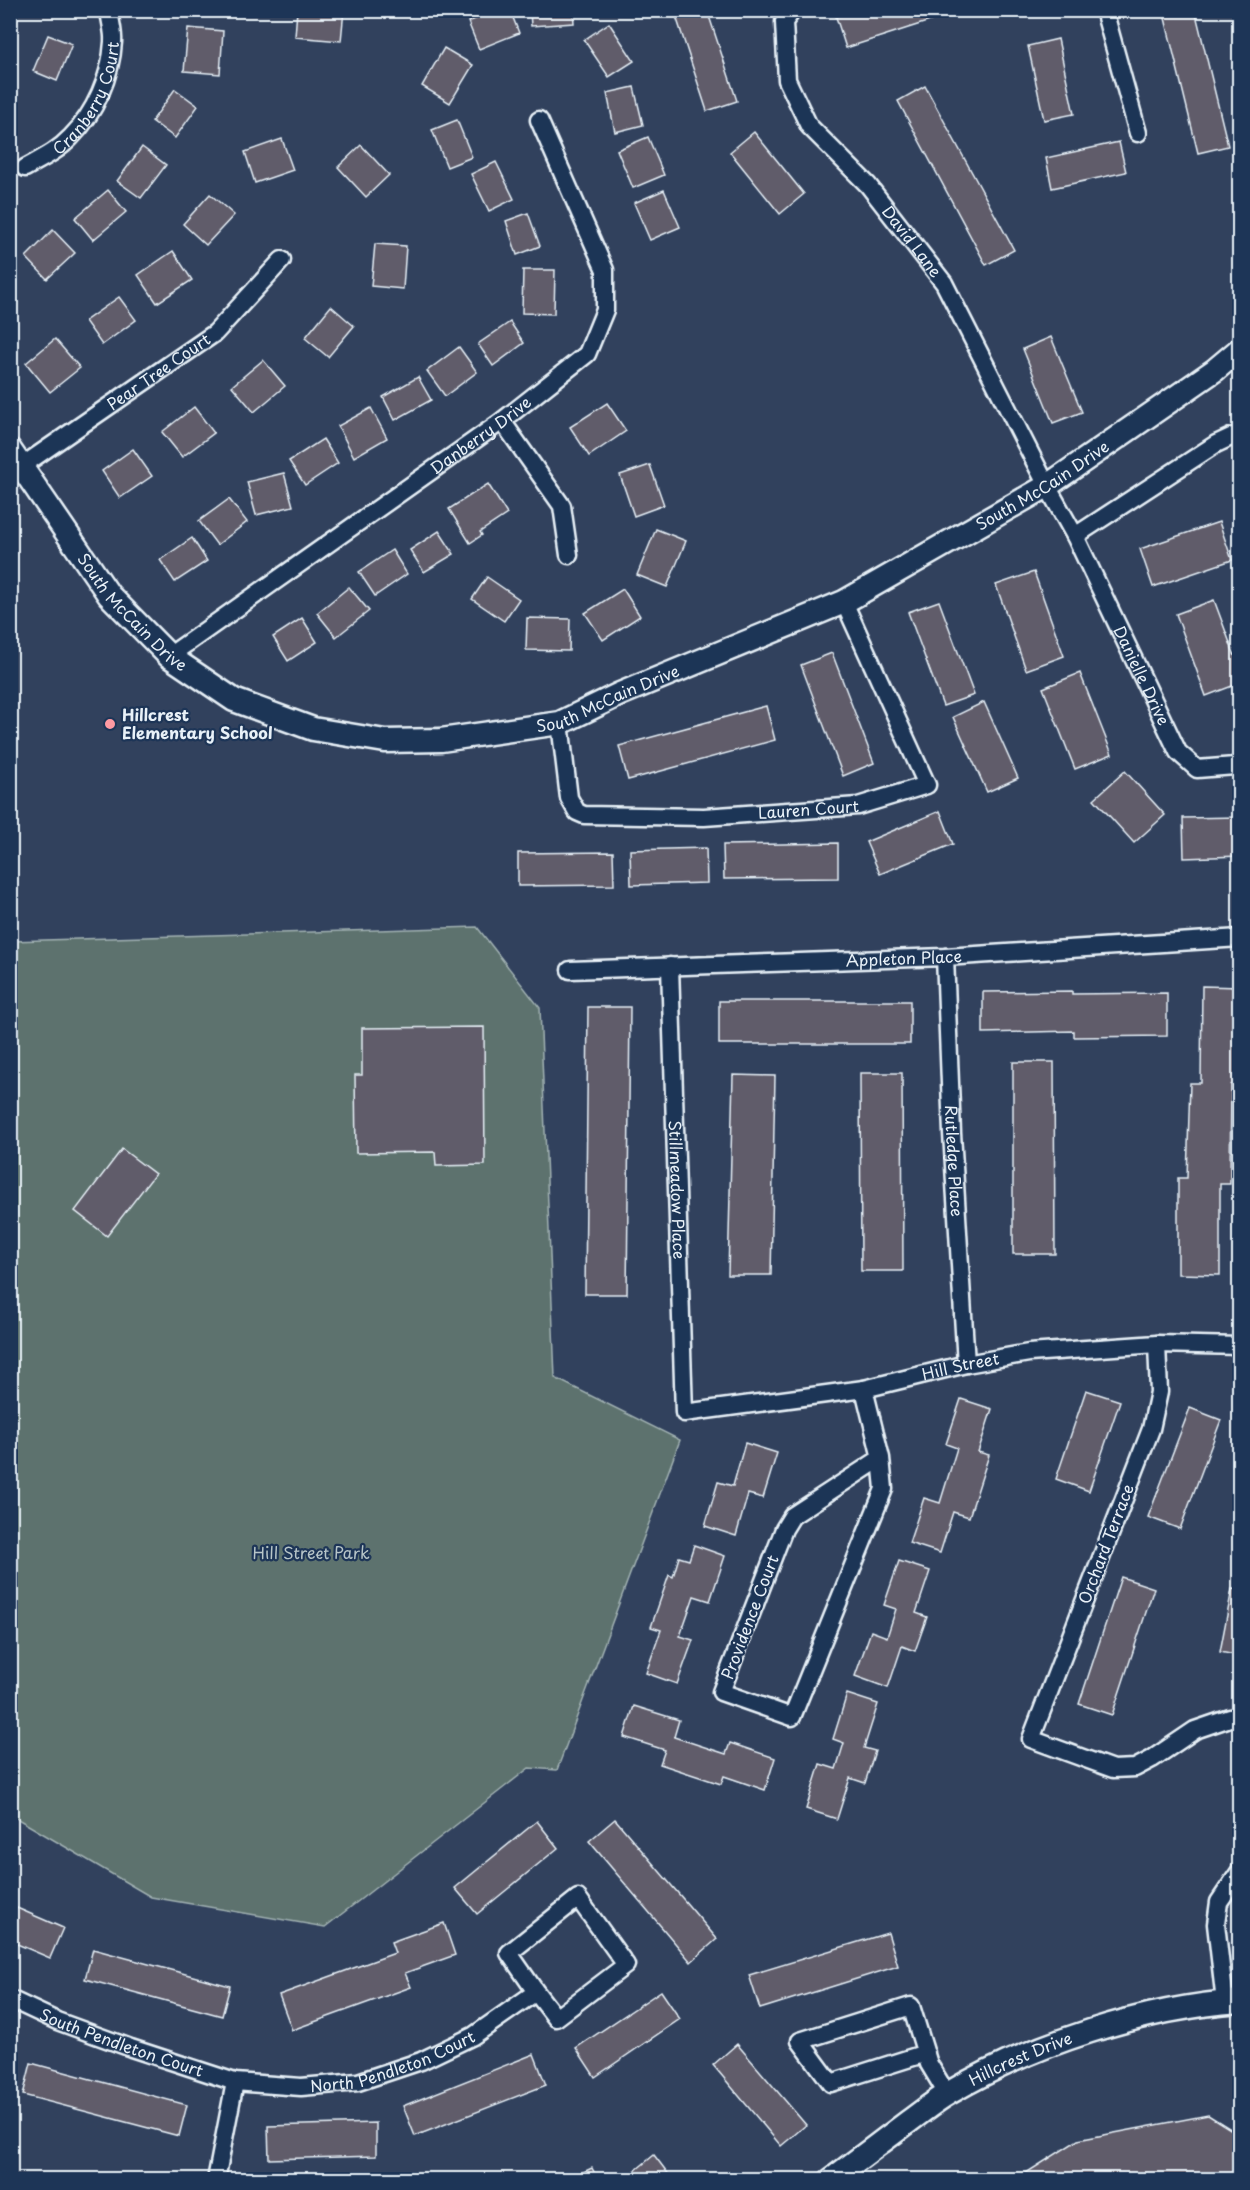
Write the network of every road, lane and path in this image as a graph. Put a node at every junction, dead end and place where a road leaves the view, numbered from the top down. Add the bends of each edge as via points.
1 (109, 10) edge
2 (794, 10) edge
3 (1104, 10) edge
4 (539, 120) dead end
5 (1138, 133) dead end
6 (25, 168) dead end
7 (282, 260) dead end
8 (1239, 349) edge
9 (502, 421) junction
10 (1239, 440) edge
11 (16, 458) edge
12 (1047, 486) junction
13 (1075, 536) junction
14 (569, 555) dead end
15 (844, 602) junction
16 (169, 656) junction
17 (560, 723) junction
18 (1239, 762) edge
19 (1239, 938) edge
20 (945, 957) junction
21 (670, 966) junction
22 (570, 970) dead end
23 (1157, 1344) junction
24 (1239, 1346) edge
25 (966, 1364) junction
26 (864, 1389) junction
27 (684, 1413) joint
28 (881, 1458) junction
29 (1239, 1717) edge
30 (1239, 1871) edge
31 (536, 1992) junction
32 (10, 1999) edge
33 (1232, 2001) edge
34 (926, 2053) junction
35 (235, 2082) junction
36 (947, 2094) junction
37 (216, 2180) edge
38 (831, 2180) edge

1 - 6 street, Cranberry Court via 111,60 88,117 71,138
2 - 12 street, David Lane via 784,22 787,80 809,126 868,185 944,283
3 - 5 street
4 - 9 street, Danberry Drive via 605,270 605,310 587,354
7 - 11 street, Pear Tree Court via 215,333
8 - 12 street, South McCain Drive via 1215,370
9 - 14 street via 562,506
9 - 16 street, Danberry Drive
10 - 13 street via 1233,436 1216,444
11 - 16 street, South McCain Drive via 109,595
12 - 13 street, Danielle Drive
12 - 15 street, South McCain Drive
13 - 18 street, Danielle Drive via 1178,752 1197,769 1234,766
15 - 17 street, South McCain Drive via 620,694
15 - 17 street, Lauren Court via 927,785 847,807 704,817 584,815 569,798
16 - 17 street, South McCain Drive via 234,700 314,729 385,741 441,740
19 - 20 street, Appleton Place
20 - 21 street, Appleton Place
20 - 25 street, Rutledge Place
21 - 22 street, Appleton Place
21 - 27 street, Stillmeadow Place
23 - 24 street, Hill Street
23 - 25 street, Hill Street via 1029,1353
23 - 29 street, Orchard Terrace via 1159,1392 1151,1429 1030,1738 1113,1768 1135,1768 1195,1730
25 - 26 street, Hill Street
26 - 27 street, Hill Street
26 - 28 street, Providence Court
28 - 28 street, Providence Court via 884,1489 792,1717 721,1692 792,1516
30 - 33 street via 1219,1902 1216,1924
31 - 31 street via 556,2018 626,1965 578,1898 509,1953
31 - 35 street, North Pendleton Court via 473,2036 421,2061 358,2082 301,2087
32 - 35 street, South Pendleton Court via 131,2049
33 - 36 street, Hillcrest Drive via 1161,2012 1107,2026 1036,2050
34 - 34 street via 911,2006 800,2041 831,2083
34 - 36 street
35 - 37 street
36 - 38 street, Hillcrest Drive

